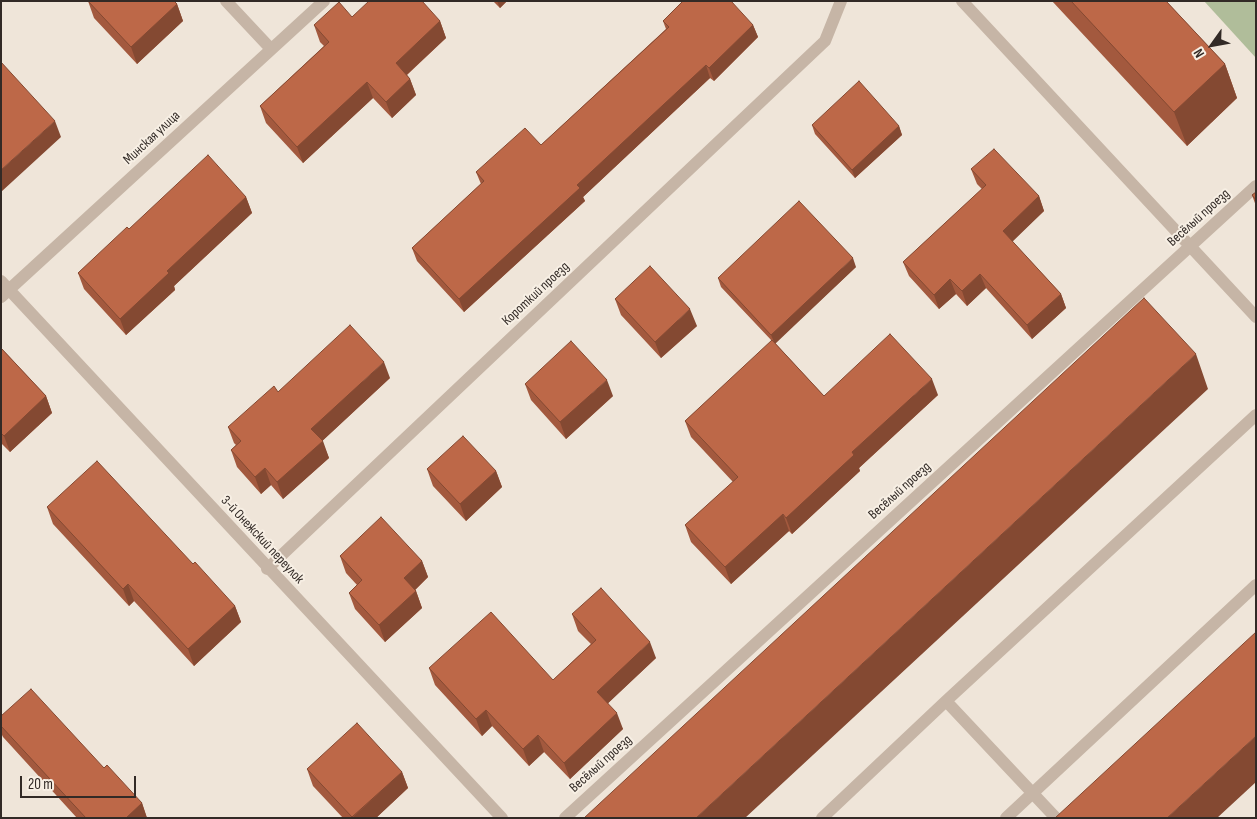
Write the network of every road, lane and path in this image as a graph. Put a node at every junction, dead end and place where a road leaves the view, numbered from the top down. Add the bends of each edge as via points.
1 (226, 1) edge
2 (324, 1) edge
3 (841, 1) edge
4 (962, 1) edge
5 (271, 50) junction
6 (1256, 186) edge
7 (1190, 246) junction
8 (4, 290) edge
9 (1256, 317) edge
10 (1256, 415) edge
11 (268, 568) junction
12 (1256, 585) edge
13 (946, 701) junction
14 (1032, 793) junction
15 (502, 818) edge
16 (565, 818) edge
17 (822, 818) edge
18 (1006, 818) edge
19 (1056, 818) edge

1 - 5 street
2 - 5 street, Минская улица
3 - 11 street, Короткий проезд via 825,41
4 - 7 street
5 - 8 street, Минская улица
6 - 7 street, Весёлый проезд
7 - 9 street
7 - 16 street, Весёлый проезд
8 - 11 street, 3-й Онежский переулок
10 - 13 street
11 - 15 street, 3-й Онежский переулок
12 - 14 street
13 - 14 street
13 - 17 street
14 - 18 street
14 - 19 street

